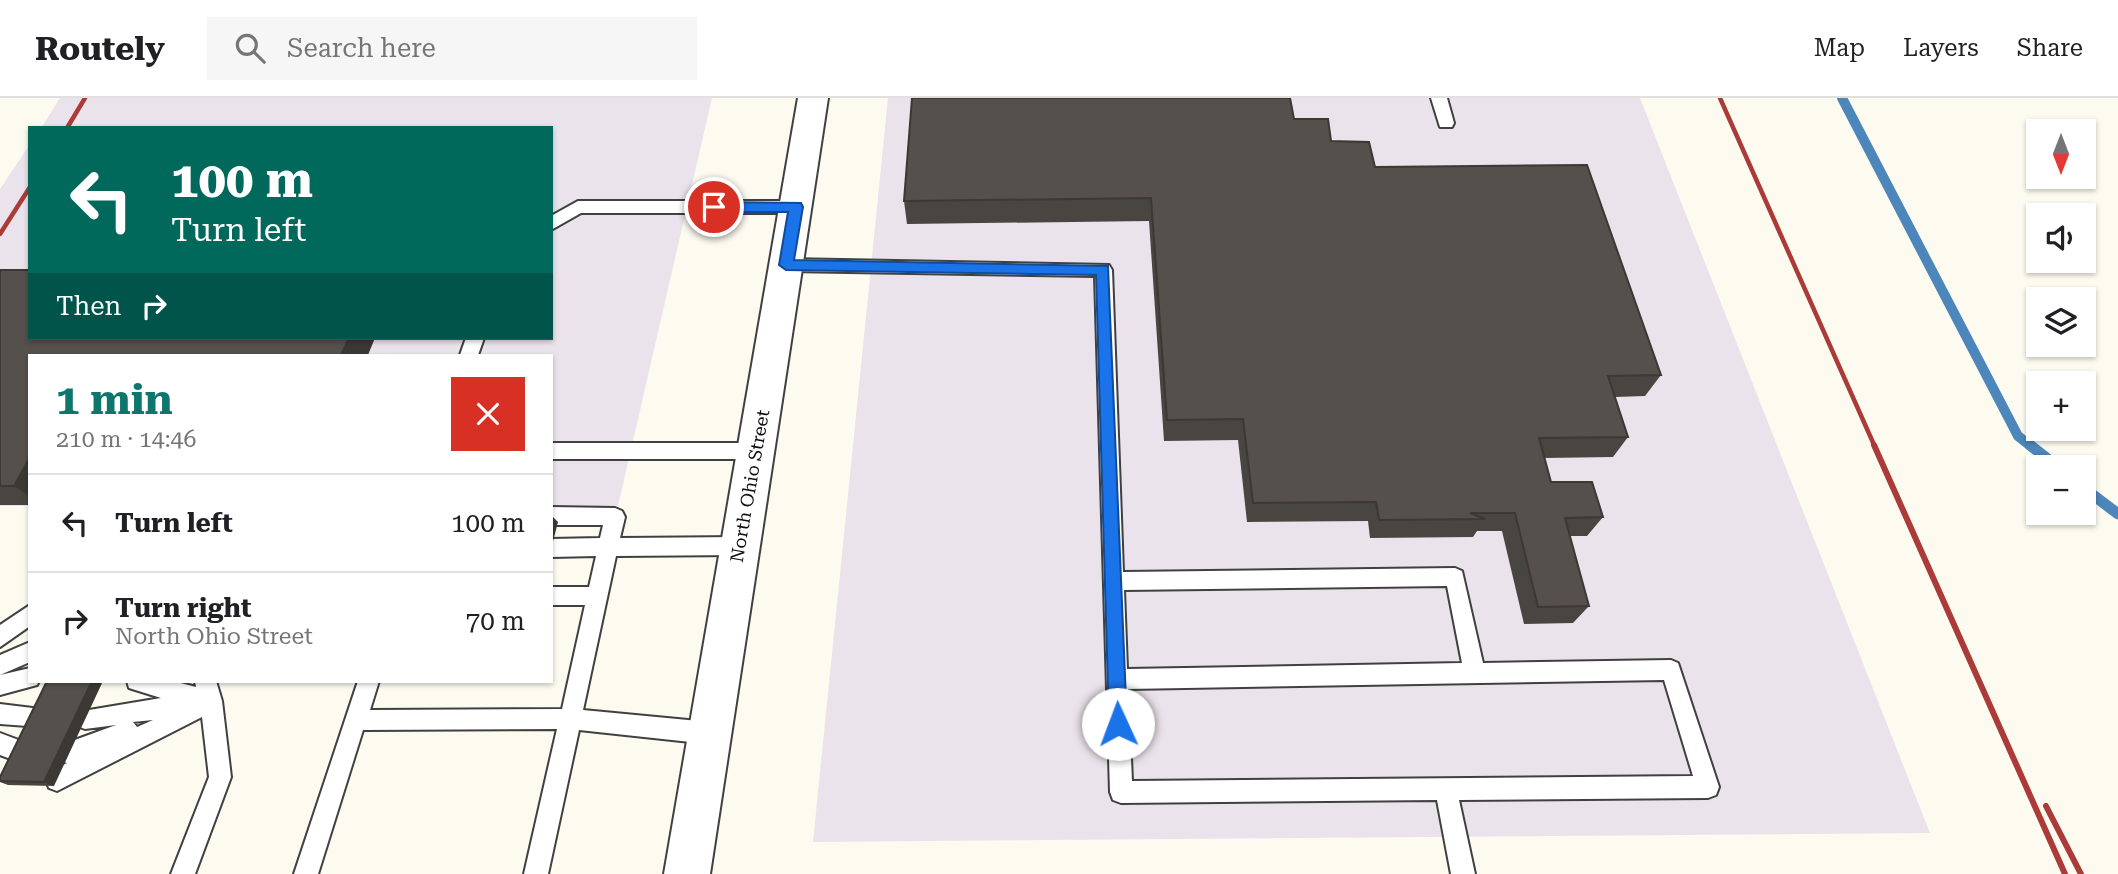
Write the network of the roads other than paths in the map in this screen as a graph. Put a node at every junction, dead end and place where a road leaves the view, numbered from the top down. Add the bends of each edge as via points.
1 (813, 98) edge
2 (1440, 98) edge
3 (1446, 123) dead end
4 (796, 207) junction
5 (553, 223) edge
6 (786, 265) junction
7 (553, 451) edge
8 (757, 452) junction
9 (553, 516) edge
10 (740, 545) junction
11 (608, 547) junction
12 (553, 548) edge
13 (1113, 581) junction
14 (553, 596) edge
15 (597, 596) junction
16 (28, 616) edge
17 (0, 637) edge
18 (28, 653) edge
19 (0, 666) edge
20 (1475, 674) junction
21 (28, 678) edge
22 (1116, 679) junction
23 (151, 683) edge
24 (192, 683) edge
25 (367, 683) edge
26 (0, 685) edge
27 (208, 691) edge
28 (0, 714) edge
29 (41, 717) edge
30 (85, 719) dead end
31 (572, 719) junction
32 (356, 720) junction
33 (709, 733) junction
34 (0, 744) edge
35 (23, 753) edge
36 (69, 753) dead end
37 (57, 780) dead end
38 (1446, 789) junction
39 (183, 874) edge
40 (306, 874) edge
41 (536, 874) edge
42 (687, 874) edge
43 (1463, 874) edge

1 - 4 street, North Ohio Street
2 - 3 lane
4 - 5 lane via 578,207
4 - 6 street, North Ohio Street
6 - 8 street, North Ohio Street
6 - 13 lane via 1103,270
7 - 8 lane
8 - 10 street, North Ohio Street
9 - 11 lane via 615,517
10 - 11 lane
10 - 33 street, North Ohio Street
11 - 12 lane
11 - 15 lane
13 - 20 lane via 1455,577
13 - 22 lane
14 - 15 lane
15 - 31 lane
16 - 17 lane
18 - 19 lane
20 - 22 lane
20 - 38 lane via 1671,670 1708,786
21 - 26 lane
22 - 38 lane via 1121,792
23 - 27 lane
24 - 27 lane
25 - 32 lane
27 - 30 lane
27 - 36 lane
27 - 37 lane
27 - 39 lane via 219,777
28 - 29 lane
31 - 32 lane
31 - 33 lane
31 - 41 lane
32 - 40 lane
33 - 42 street, North Ohio Street
34 - 35 lane
38 - 43 lane

